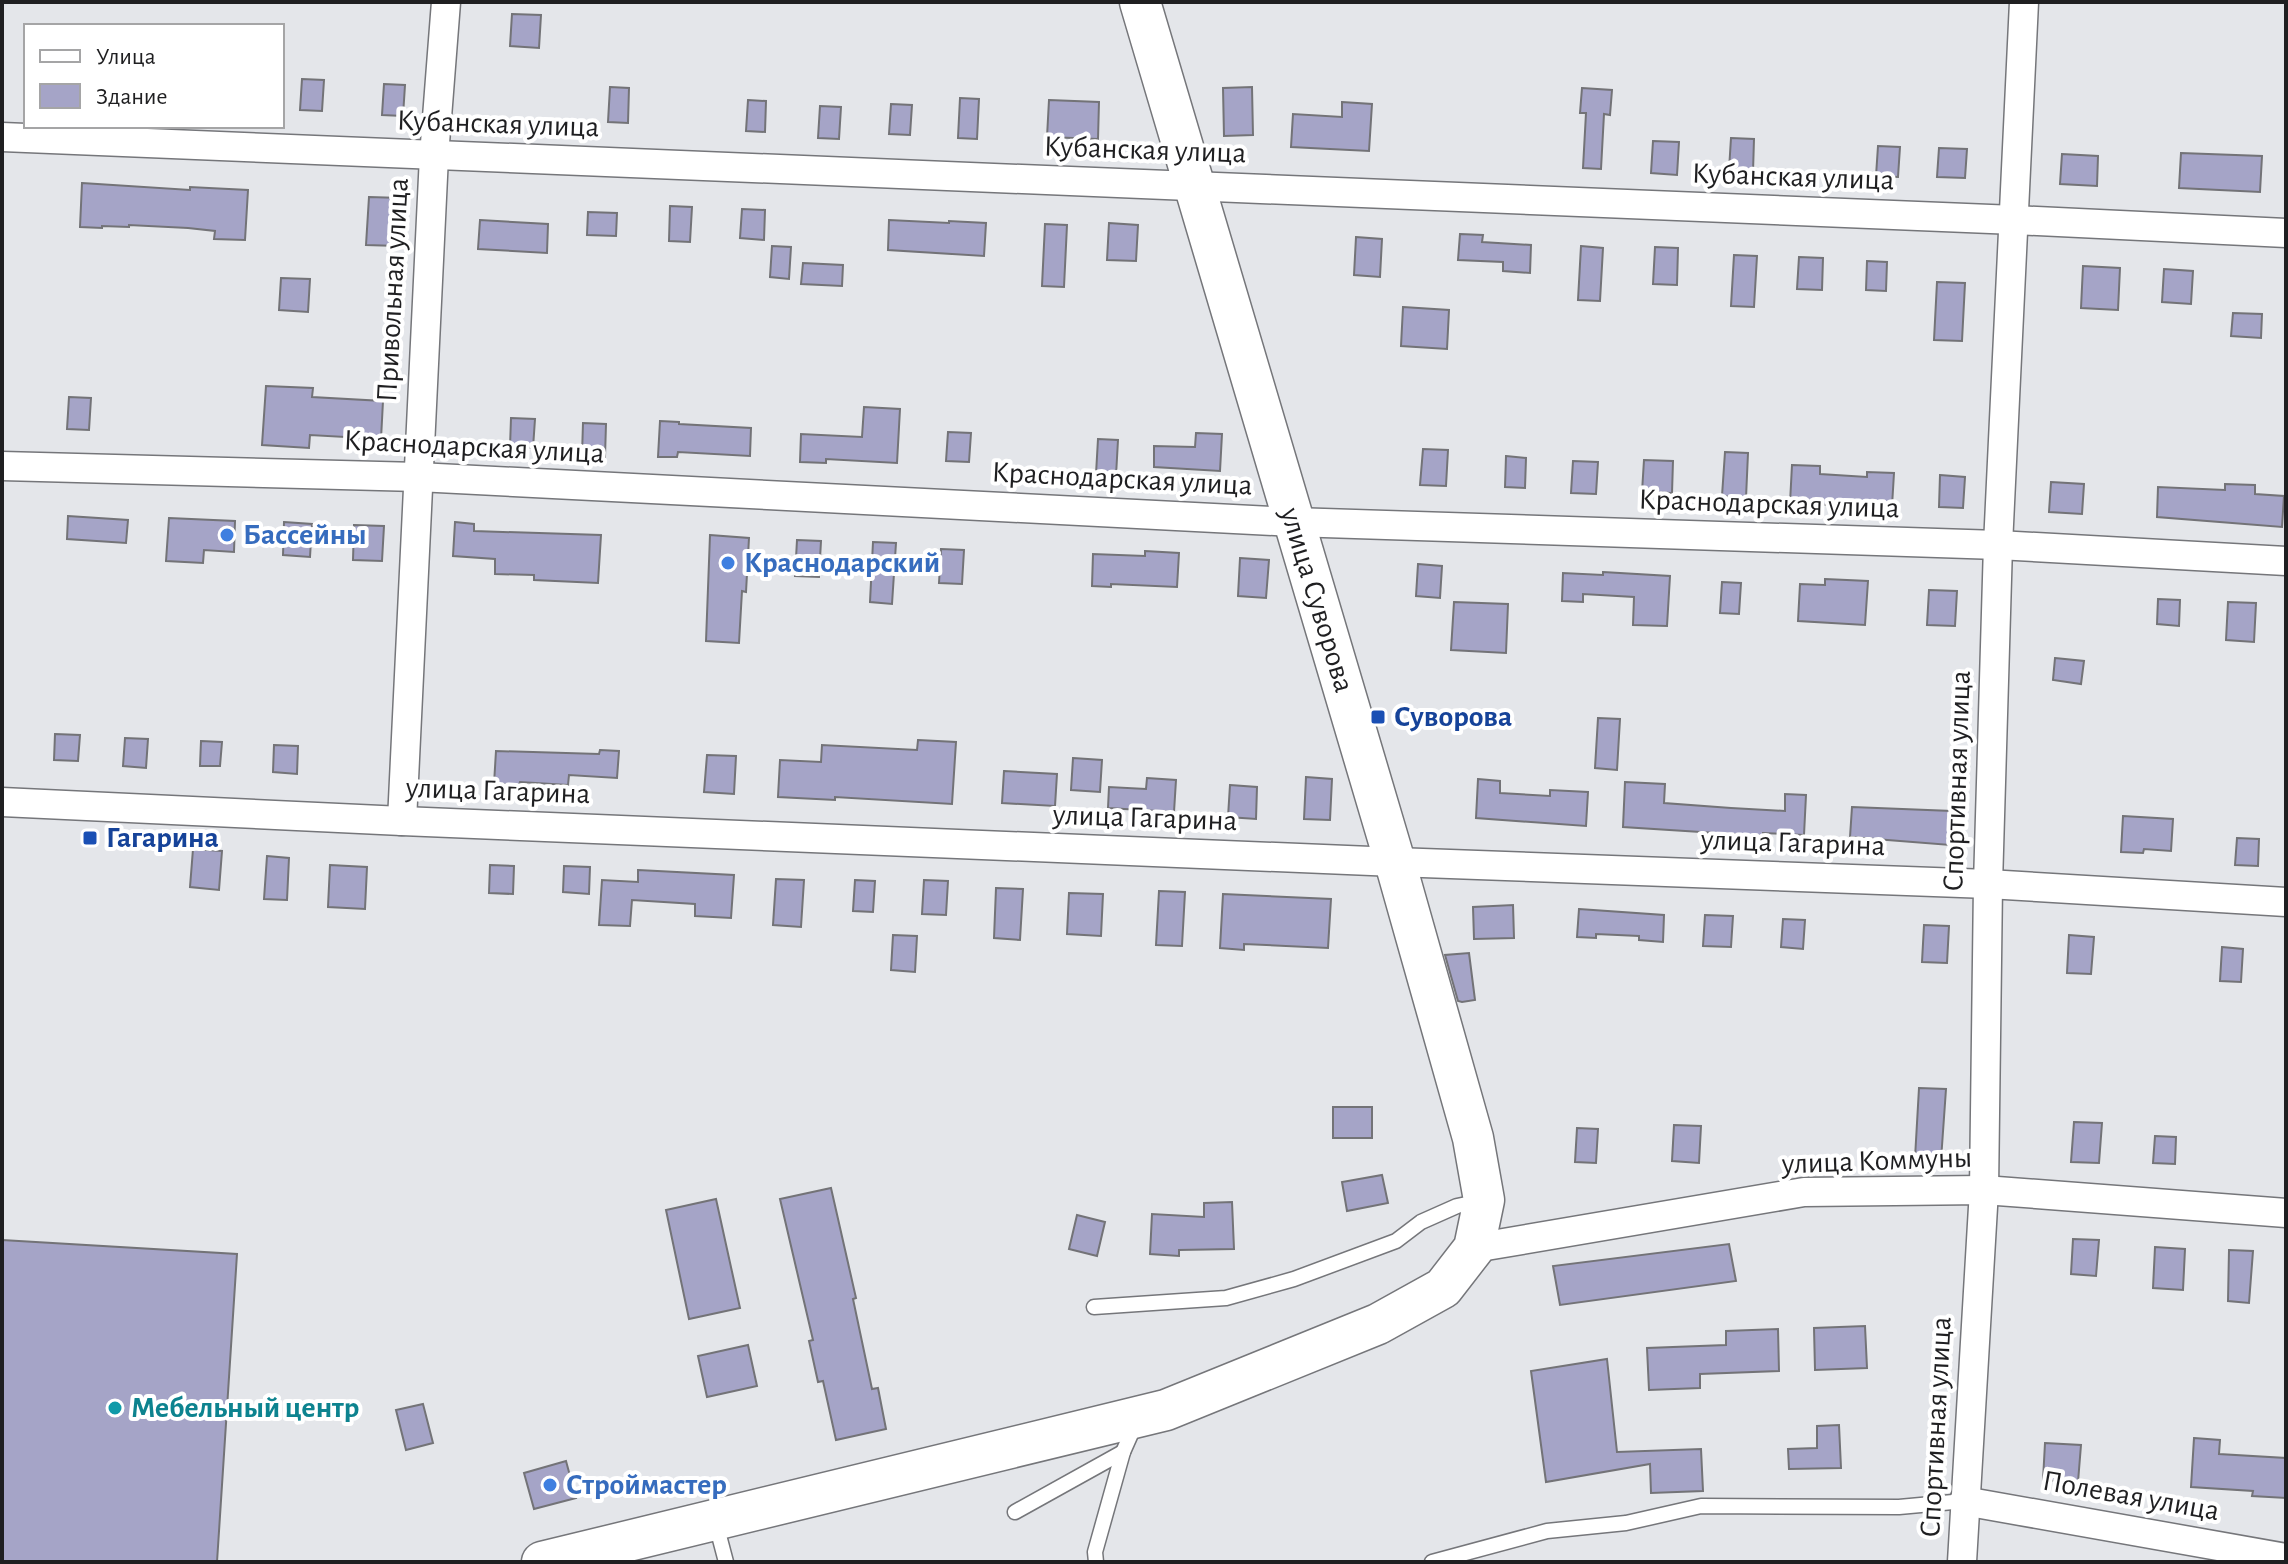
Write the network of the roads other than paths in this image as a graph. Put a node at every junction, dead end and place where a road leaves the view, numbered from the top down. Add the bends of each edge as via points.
1 (446, 2) edge
2 (1140, 2) edge
3 (2024, 2) edge
4 (2, 137) edge
5 (434, 156) junction
6 (1195, 186) junction
7 (2015, 220) junction
8 (2286, 233) edge
9 (2, 466) edge
10 (418, 477) junction
11 (1293, 522) junction
12 (1998, 545) junction
13 (2286, 561) edge
14 (2, 802) edge
15 (402, 821) junction
16 (1395, 862) junction
17 (1988, 884) junction
18 (2286, 902) edge
19 (1984, 1190) junction
20 (1484, 1200) junction
21 (2286, 1213) edge
22 (1474, 1248) junction
23 (1094, 1307) dead end
24 (1131, 1435) junction
25 (1964, 1501) junction
26 (1015, 1512) dead end
27 (715, 1520) junction
28 (2286, 1558) edge
29 (542, 1562) edge
30 (726, 1562) edge
31 (1096, 1562) edge
32 (1432, 1562) edge
33 (1962, 1562) edge

1 - 5 street, Привольная улица
2 - 6 street, улица Суворова
3 - 7 street, Спортивная улица
4 - 5 street, Кубанская улица
5 - 6 street, Кубанская улица
5 - 10 street, Привольная улица
6 - 7 street, Кубанская улица
6 - 11 street, улица Суворова
7 - 8 street, Кубанская улица
7 - 12 street, Спортивная улица
9 - 10 street, Краснодарская улица
10 - 11 street, Краснодарская улица
10 - 15 street, Привольная улица
11 - 12 street, Краснодарская улица
11 - 16 street, улица Суворова
12 - 13 street, Краснодарская улица
12 - 17 street, Спортивная улица
14 - 15 street, улица Гагарина
15 - 16 street, улица Гагарина
16 - 17 street, улица Гагарина
16 - 20 street, улица Суворова via 1473,1138
17 - 18 street, улица Гагарина
17 - 19 street, Спортивная улица
19 - 21 street, улица Коммуны
19 - 22 street, улица Коммуны via 1804,1192
19 - 25 street, Спортивная улица
20 - 22 street, улица Суворова
20 - 23 lane via 1421,1222 1396,1241 1267,1287 1226,1298
22 - 24 street via 1443,1288 1378,1324 1166,1410
24 - 26 lane
24 - 27 street
24 - 31 lane
25 - 28 street, Полевая улица
25 - 32 lane via 1899,1507 1701,1506 1626,1523 1547,1531
25 - 33 street, Спортивная улица
27 - 29 street
27 - 30 lane

